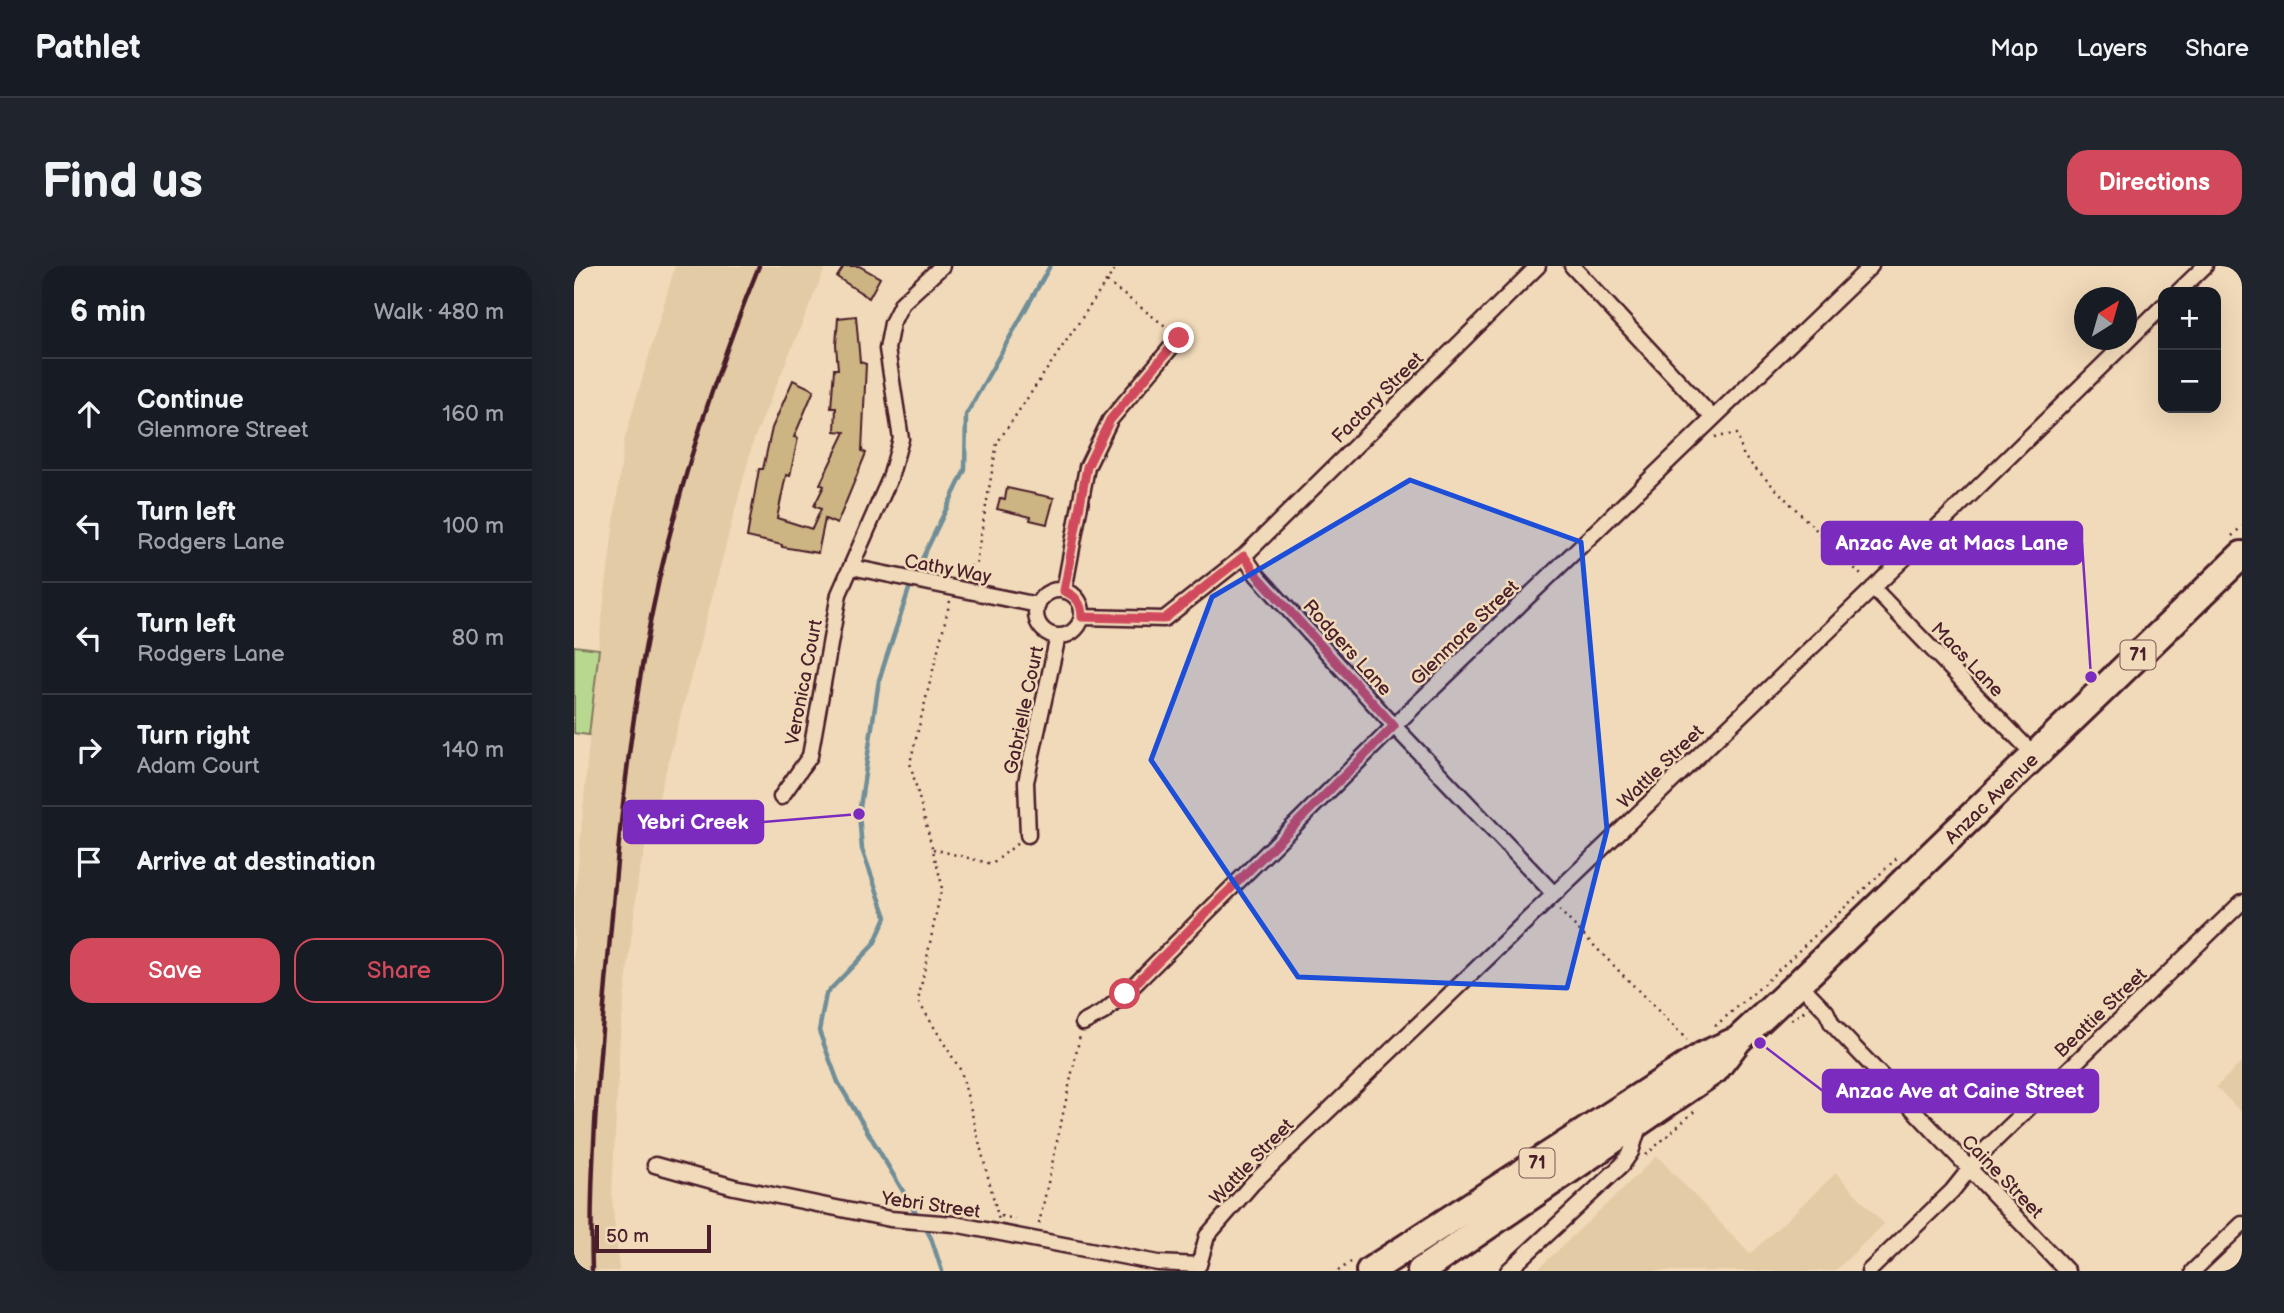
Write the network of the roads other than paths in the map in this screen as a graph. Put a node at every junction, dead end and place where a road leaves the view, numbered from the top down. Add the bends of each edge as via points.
1 (942, 266) edge
2 (1538, 266) edge
3 (1572, 266) edge
4 (1871, 266) edge
5 (2204, 266) edge
6 (2183, 287) edge
7 (2158, 311) edge
8 (1179, 338) road end
9 (1712, 417) junction
10 (2242, 555) edge
11 (1244, 556) junction
12 (851, 568) junction
13 (1874, 588) junction
14 (1064, 591) junction
15 (1038, 605) junction
16 (1082, 617) junction
17 (1058, 636) junction
18 (1394, 726) junction
19 (2035, 756) junction
20 (781, 797) dead end
21 (1028, 835) road end
22 (1555, 894) junction
23 (2242, 902) edge
24 (1799, 983) junction
25 (1083, 1023) road end
26 (1738, 1040) junction
27 (1640, 1122) junction
28 (655, 1165) dead end
29 (1969, 1169) junction
30 (2242, 1224) edge
31 (1200, 1268) edge
32 (1370, 1271) edge
33 (1421, 1271) edge
34 (1508, 1271) edge
35 (1869, 1271) edge
36 (2067, 1271) edge
37 (2193, 1271) edge

1 - 12 street, Veronica Court via 902,303 892,323 887,349 901,439 890,478
2 - 11 street, Factory Street
3 - 9 street
4 - 9 street, Glenmore Street
5 - 6 street
7 - 13 street, Wattle Street
8 - 14 street via 1110,420 1087,467
9 - 18 street, Glenmore Street
10 - 19 highway, Anzac Avenue / 71
11 - 16 street via 1164,619
11 - 18 street, Rodgers Lane
12 - 15 street, Cathy Way
12 - 20 street, Veronica Court via 839,594 810,756
13 - 19 street, Macs Lane
13 - 22 street, Wattle Street
14 - 15 street via 1046,595
14 - 16 street via 1076,598
15 - 17 street via 1040,626
16 - 17 street via 1076,629
17 - 21 street, Gabrielle Court via 1026,782
18 - 22 street, Rodgers Lane
18 - 25 street, Glenmore Street via 1125,994
19 - 24 highway, Anzac Avenue / 71
22 - 31 street, Wattle Street via 1252,1184 1207,1236
23 - 29 street, Beattie Street
24 - 26 highway, Anzac Avenue / 71
24 - 29 street, Caine Street
26 - 27 highway, Anzac Avenue / 71 via 1715,1070
26 - 32 highway, Anzac Avenue / 71 via 1704,1055
27 - 33 highway, Anzac Avenue / 71
27 - 34 street via 1622,1165 1533,1239
28 - 31 street, Yebri Street via 734,1187 890,1219 954,1224
29 - 35 street, Beattie Street
29 - 36 street, Caine Street
30 - 37 street

